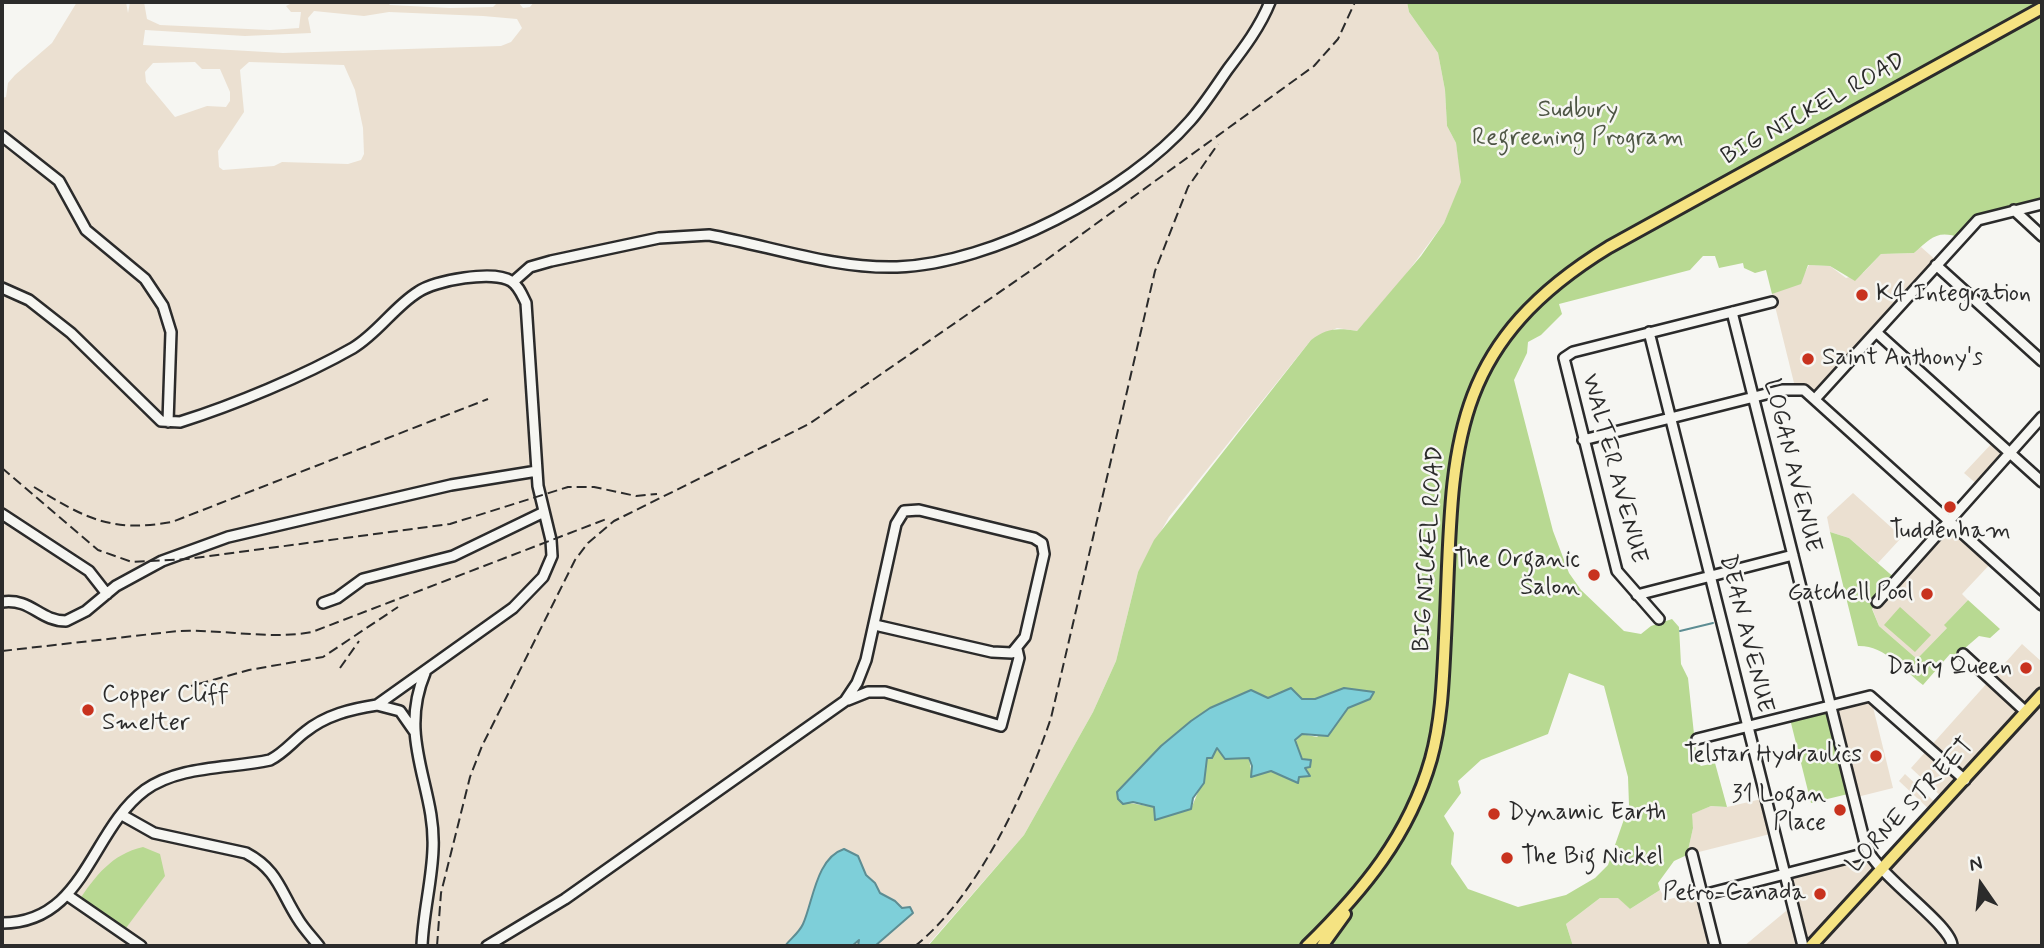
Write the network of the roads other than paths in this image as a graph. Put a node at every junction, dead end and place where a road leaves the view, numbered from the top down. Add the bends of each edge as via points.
1 (1270, 2) edge
2 (2042, 8) edge
3 (2, 136) edge
4 (2042, 204) edge
5 (2014, 210) junction
6 (2042, 236) edge
7 (1936, 265) junction
8 (513, 282) junction
9 (2, 288) edge
10 (1772, 302) dead end
11 (1732, 312) junction
12 (1649, 332) junction
13 (1876, 332) junction
14 (2042, 361) edge
15 (1754, 397) junction
16 (1815, 398) junction
17 (2042, 417) edge
18 (1671, 418) junction
19 (169, 422) junction
20 (1583, 440) junction
21 (2010, 453) junction
22 (537, 471) junction
23 (2042, 482) edge
24 (544, 512) junction
25 (2, 514) edge
26 (1949, 520) junction
27 (1793, 555) junction
28 (1710, 576) junction
29 (107, 594) junction
30 (1637, 595) junction
31 (2, 602) edge
32 (1877, 602) dead end
33 (323, 603) dead end
34 (2042, 605) edge
35 (1659, 619) dead end
36 (875, 625) junction
37 (1017, 649) junction
38 (1963, 654) dead end
39 (426, 671) junction
40 (2042, 694) edge
41 (845, 701) junction
42 (1830, 704) junction
43 (377, 705) junction
44 (2026, 712) junction
45 (1748, 726) junction
46 (414, 731) junction
47 (1697, 739) dead end
48 (1965, 780) junction
49 (122, 815) junction
50 (1692, 854) dead end
51 (1859, 855) dead end
52 (1882, 869) junction
53 (1785, 874) junction
54 (67, 895) junction
55 (1703, 895) junction
56 (1352, 901) junction
57 (2, 923) edge
58 (141, 946) edge
59 (319, 946) edge
60 (422, 946) edge
61 (487, 946) edge
62 (1307, 946) edge
63 (1322, 946) edge
64 (1716, 946) edge
65 (1803, 946) edge
66 (1811, 946) edge
67 (1952, 946) edge

1 - 8 street via 1255,32 1191,121 1169,142 1103,192 1018,237 942,261 882,267 709,235 682,236 530,267
2 - 56 main road, BIG NICKEL ROAD via 1609,247 1556,283 1512,326 1478,382 1458,440 1441,712 1431,758 1401,834
3 - 19 street via 59,181 86,230 145,279 163,306 171,332
4 - 5 street
5 - 6 street
5 - 7 street via 1979,220
7 - 13 street
7 - 14 street
8 - 19 street via 493,275 424,288 355,347 203,414
8 - 22 street via 526,303 529,321
9 - 19 street via 29,300 54,319 111,369 150,412
10 - 11 street
11 - 12 street
11 - 15 street, LOGAN AVENUE
12 - 18 street, DEAN AVENUE
12 - 20 street, WALTER AVENUE via 1564,358
13 - 16 street
13 - 21 street
15 - 16 street via 1794,388
15 - 18 street
15 - 27 street, LOGAN AVENUE
16 - 26 street
17 - 21 street
18 - 20 street
18 - 28 street, DEAN AVENUE
20 - 30 street, WALTER AVENUE via 1617,571
21 - 23 street
21 - 26 street
22 - 24 street
22 - 29 street via 451,485 228,537 162,561
24 - 33 street via 453,556 363,579
24 - 39 street via 552,556 543,577 513,608
25 - 29 street via 89,571
26 - 32 street
26 - 34 street
27 - 28 street
27 - 42 street, LOGAN AVENUE
28 - 30 street
28 - 45 street, DEAN AVENUE
29 - 31 street via 66,621 45,616 26,603
30 - 35 street, WALTER AVENUE
36 - 37 street via 1003,654
36 - 37 street via 898,518 904,511 919,510 1041,541 1044,554 1025,637
36 - 41 street via 862,673
37 - 41 street via 1019,658 1001,726 885,692 868,692
38 - 44 street
39 - 43 street
39 - 46 street via 419,687
40 - 44 main road, LORNE STREET
41 - 61 street via 565,899
42 - 45 street
42 - 48 street via 1865,695 1874,698
42 - 52 street, LOGAN AVENUE via 1866,847
43 - 46 street via 400,711
43 - 49 street via 353,708 317,723 270,760 166,779 146,789
44 - 48 main road, LORNE STREET
45 - 47 street
45 - 53 street, DEAN AVENUE
46 - 60 street via 433,849
48 - 52 main road, LORNE STREET
49 - 54 street
49 - 59 street via 154,833 258,859 270,868 299,922
50 - 55 street
51 - 53 street
52 - 66 main road, LORNE STREET
52 - 67 street, LOGAN AVENUE via 1948,932
53 - 55 street
53 - 65 street, DEAN AVENUE
54 - 57 street via 47,913
54 - 58 street
55 - 64 street
56 - 62 main road, BIG NICKEL ROAD
56 - 63 main road

